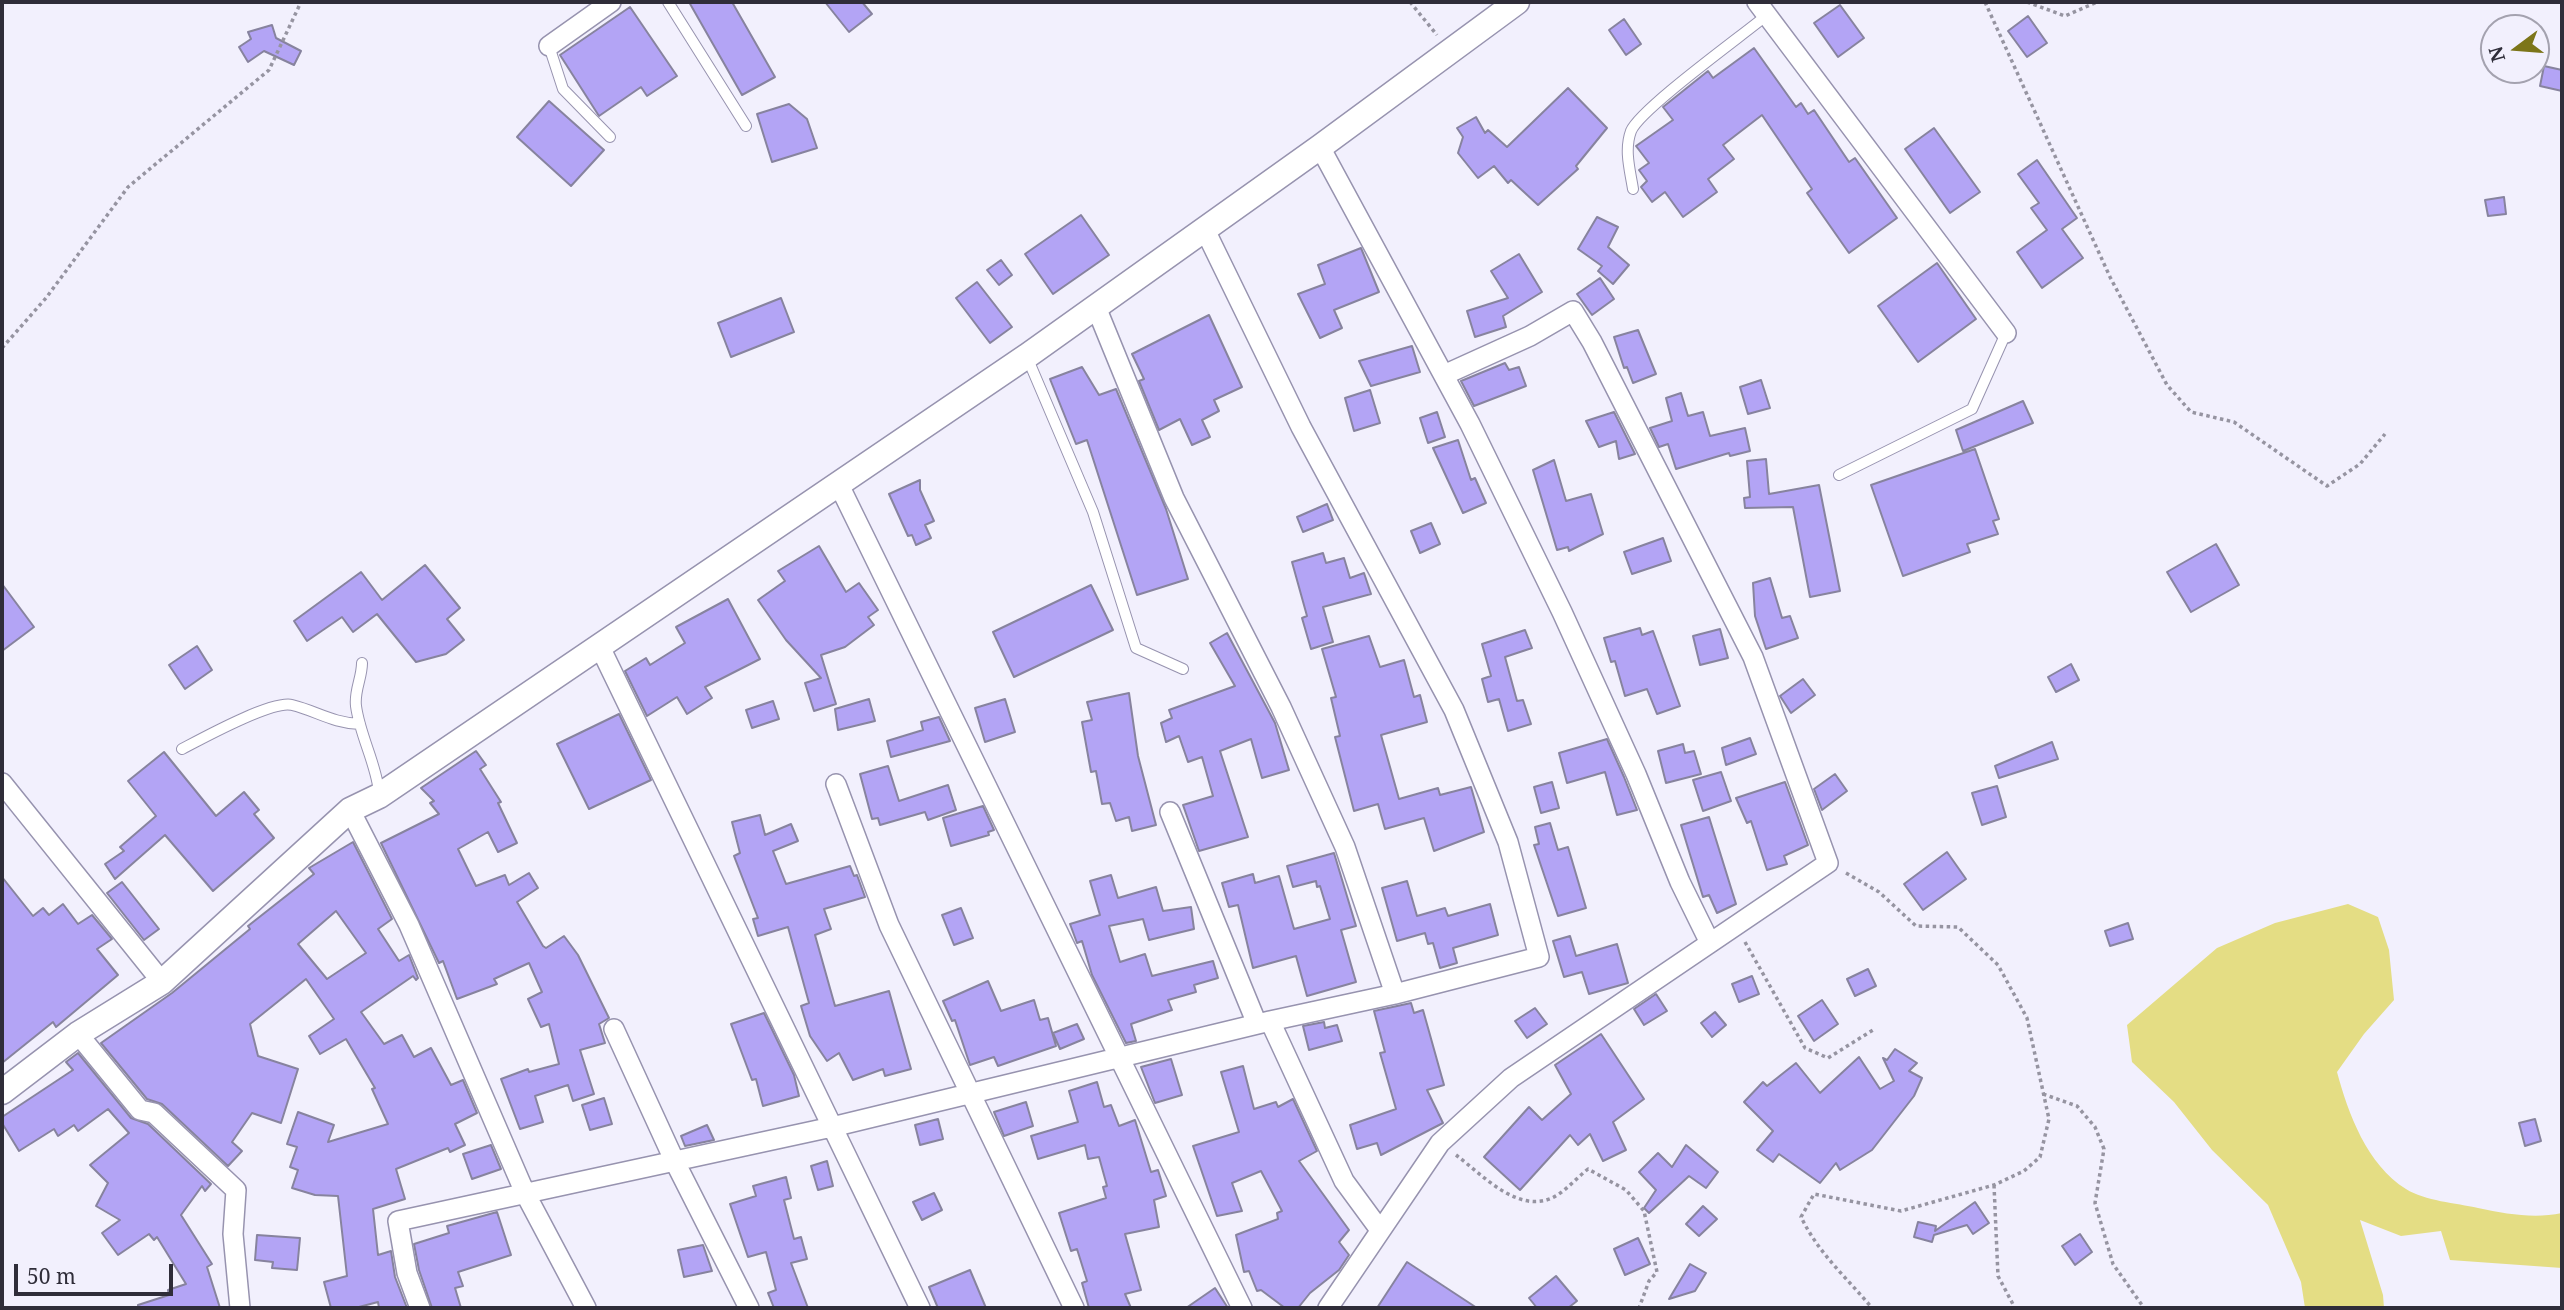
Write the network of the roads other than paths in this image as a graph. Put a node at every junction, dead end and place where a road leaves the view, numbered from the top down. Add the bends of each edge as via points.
1 (611, 2) edge
2 (668, 2) edge
3 (1517, 2) edge
4 (1762, 8) edge
5 (549, 46) joint
6 (746, 126) dead end
7 (610, 137) dead end
8 (1320, 147) junction
9 (1633, 189) dead end
10 (1205, 230) junction
11 (1096, 307) junction
12 (2006, 333) joint
13 (1027, 356) junction
14 (1444, 375) junction
15 (1839, 475) dead end
16 (839, 485) junction
17 (599, 645) junction
18 (362, 663) dead end
19 (1183, 669) dead end
20 (360, 724) junction
21 (182, 749) dead end
22 (2, 783) edge
23 (836, 784) dead end
24 (379, 796) junction
25 (350, 810) junction
26 (1170, 812) dead end
27 (1710, 943) junction
28 (162, 982) junction
29 (1395, 994) junction
30 (1263, 1022) junction
31 (614, 1029) dead end
32 (78, 1034) junction
33 (1121, 1058) junction
34 (2, 1093) edge
35 (970, 1094) junction
36 (832, 1127) junction
37 (675, 1162) junction
38 (525, 1193) junction
39 (1380, 1230) junction
40 (240, 1308) edge
41 (420, 1308) edge
42 (586, 1308) edge
43 (749, 1308) edge
44 (920, 1308) edge
45 (1074, 1308) edge
46 (1242, 1308) edge
47 (1328, 1308) edge

1 - 5 street
2 - 6 lane
3 - 8 street
4 - 9 lane via 1632,128 1627,148
4 - 12 street
5 - 7 lane via 563,89
8 - 10 street
8 - 14 street
10 - 11 street
10 - 29 street via 1301,427 1454,709 1508,842 1539,957
11 - 13 street
11 - 29 street via 1174,498 1281,707 1345,847
12 - 15 lane via 1972,409
13 - 16 street
13 - 19 lane via 1093,512 1136,648
14 - 27 street via 1562,612
14 - 27 street via 1573,311 1754,657 1828,863
16 - 17 street
16 - 33 street
17 - 24 street
17 - 36 street
18 - 20 lane via 355,694
20 - 21 lane via 317,716 290,704 263,711
20 - 24 lane via 377,774
22 - 28 street
23 - 35 street via 889,925
24 - 25 street
25 - 28 street
25 - 38 street via 410,925
26 - 30 street
27 - 39 street via 1511,1078 1440,1143
28 - 32 street
29 - 30 street
30 - 33 street
30 - 39 street via 1344,1181
31 - 37 street
32 - 34 street
32 - 40 street via 140,1110 154,1113 236,1190 233,1234
33 - 35 street
33 - 46 street
35 - 36 street
35 - 45 street
36 - 37 street
36 - 44 street
37 - 38 street
37 - 43 street
38 - 41 street via 398,1221 407,1273
38 - 42 street
39 - 47 street

